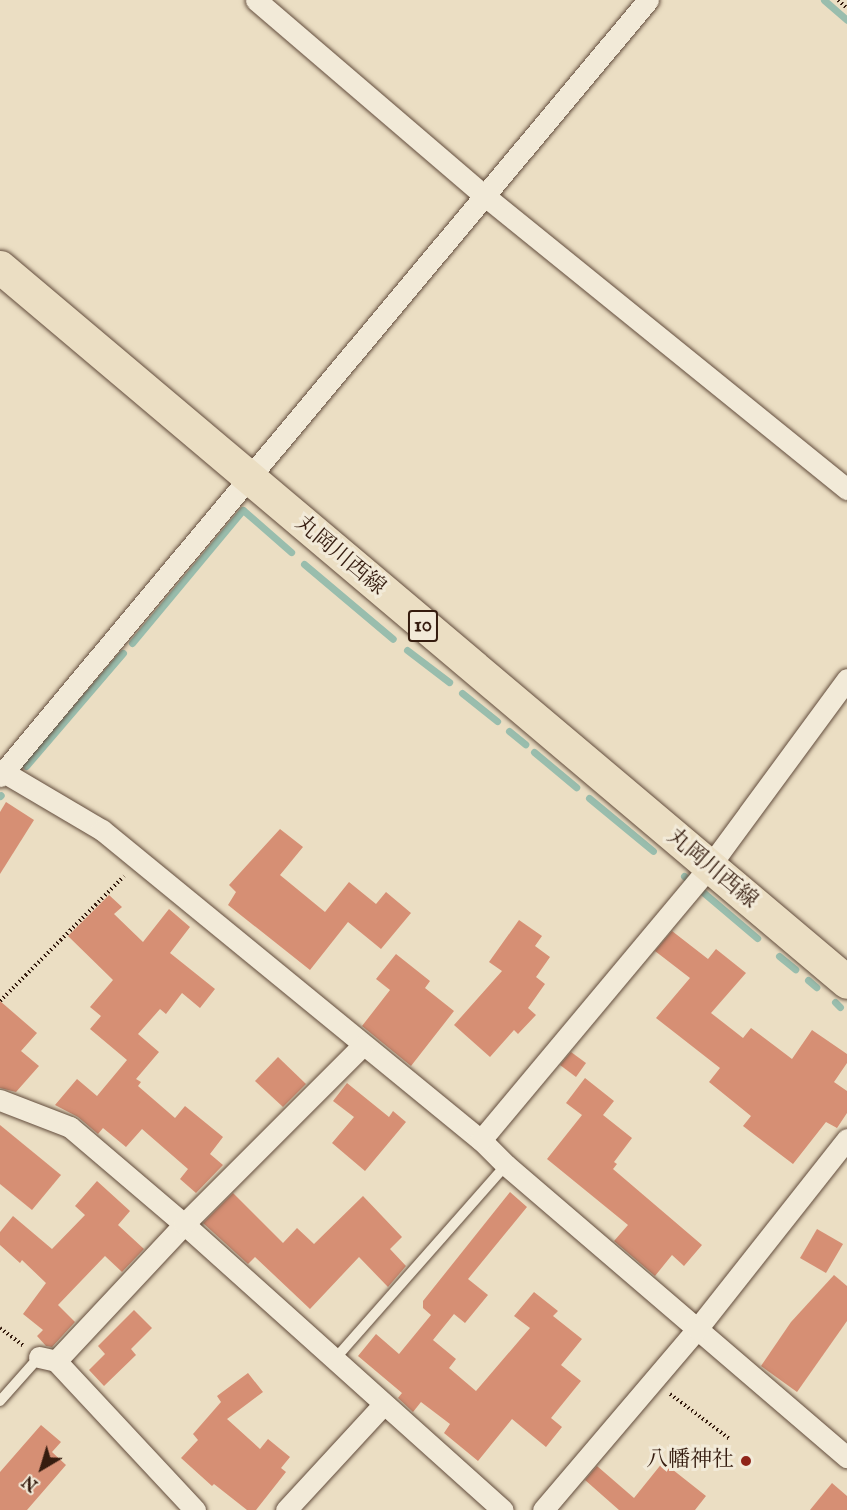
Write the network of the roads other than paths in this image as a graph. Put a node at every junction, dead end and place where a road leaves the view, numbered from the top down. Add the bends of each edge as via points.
1 (256, 0) edge
2 (648, 0) edge
3 (485, 196) junction
4 (0, 267) edge
5 (249, 479) junction
6 (847, 489) edge
7 (847, 679) edge
8 (1, 773) edge
9 (709, 867) junction
10 (847, 982) edge
11 (363, 1045) junction
12 (0, 1100) edge
13 (847, 1139) edge
14 (481, 1140) junction
15 (506, 1165) junction
16 (184, 1224) junction
17 (697, 1329) junction
18 (48, 1359) junction
19 (334, 1360) junction
20 (0, 1401) edge
21 (384, 1405) junction
22 (847, 1457) edge
23 (195, 1510) edge
24 (286, 1510) edge
25 (503, 1510) edge
26 (543, 1510) edge

1 - 3 street
2 - 3 street
3 - 5 street
3 - 6 street
4 - 5 main road, 丸岡川西線 / 10
5 - 8 street
5 - 9 main road, 丸岡川西線 / 10
7 - 9 street
8 - 11 street via 102,830
9 - 10 main road, 丸岡川西線 / 10
9 - 14 street
11 - 14 street
11 - 16 street
12 - 16 street via 70,1127
13 - 17 street
14 - 15 street
15 - 17 street
15 - 19 lane
16 - 18 street
16 - 19 street
17 - 22 street
17 - 26 street
18 - 20 lane
18 - 23 street
19 - 21 street
21 - 24 street
21 - 25 street

